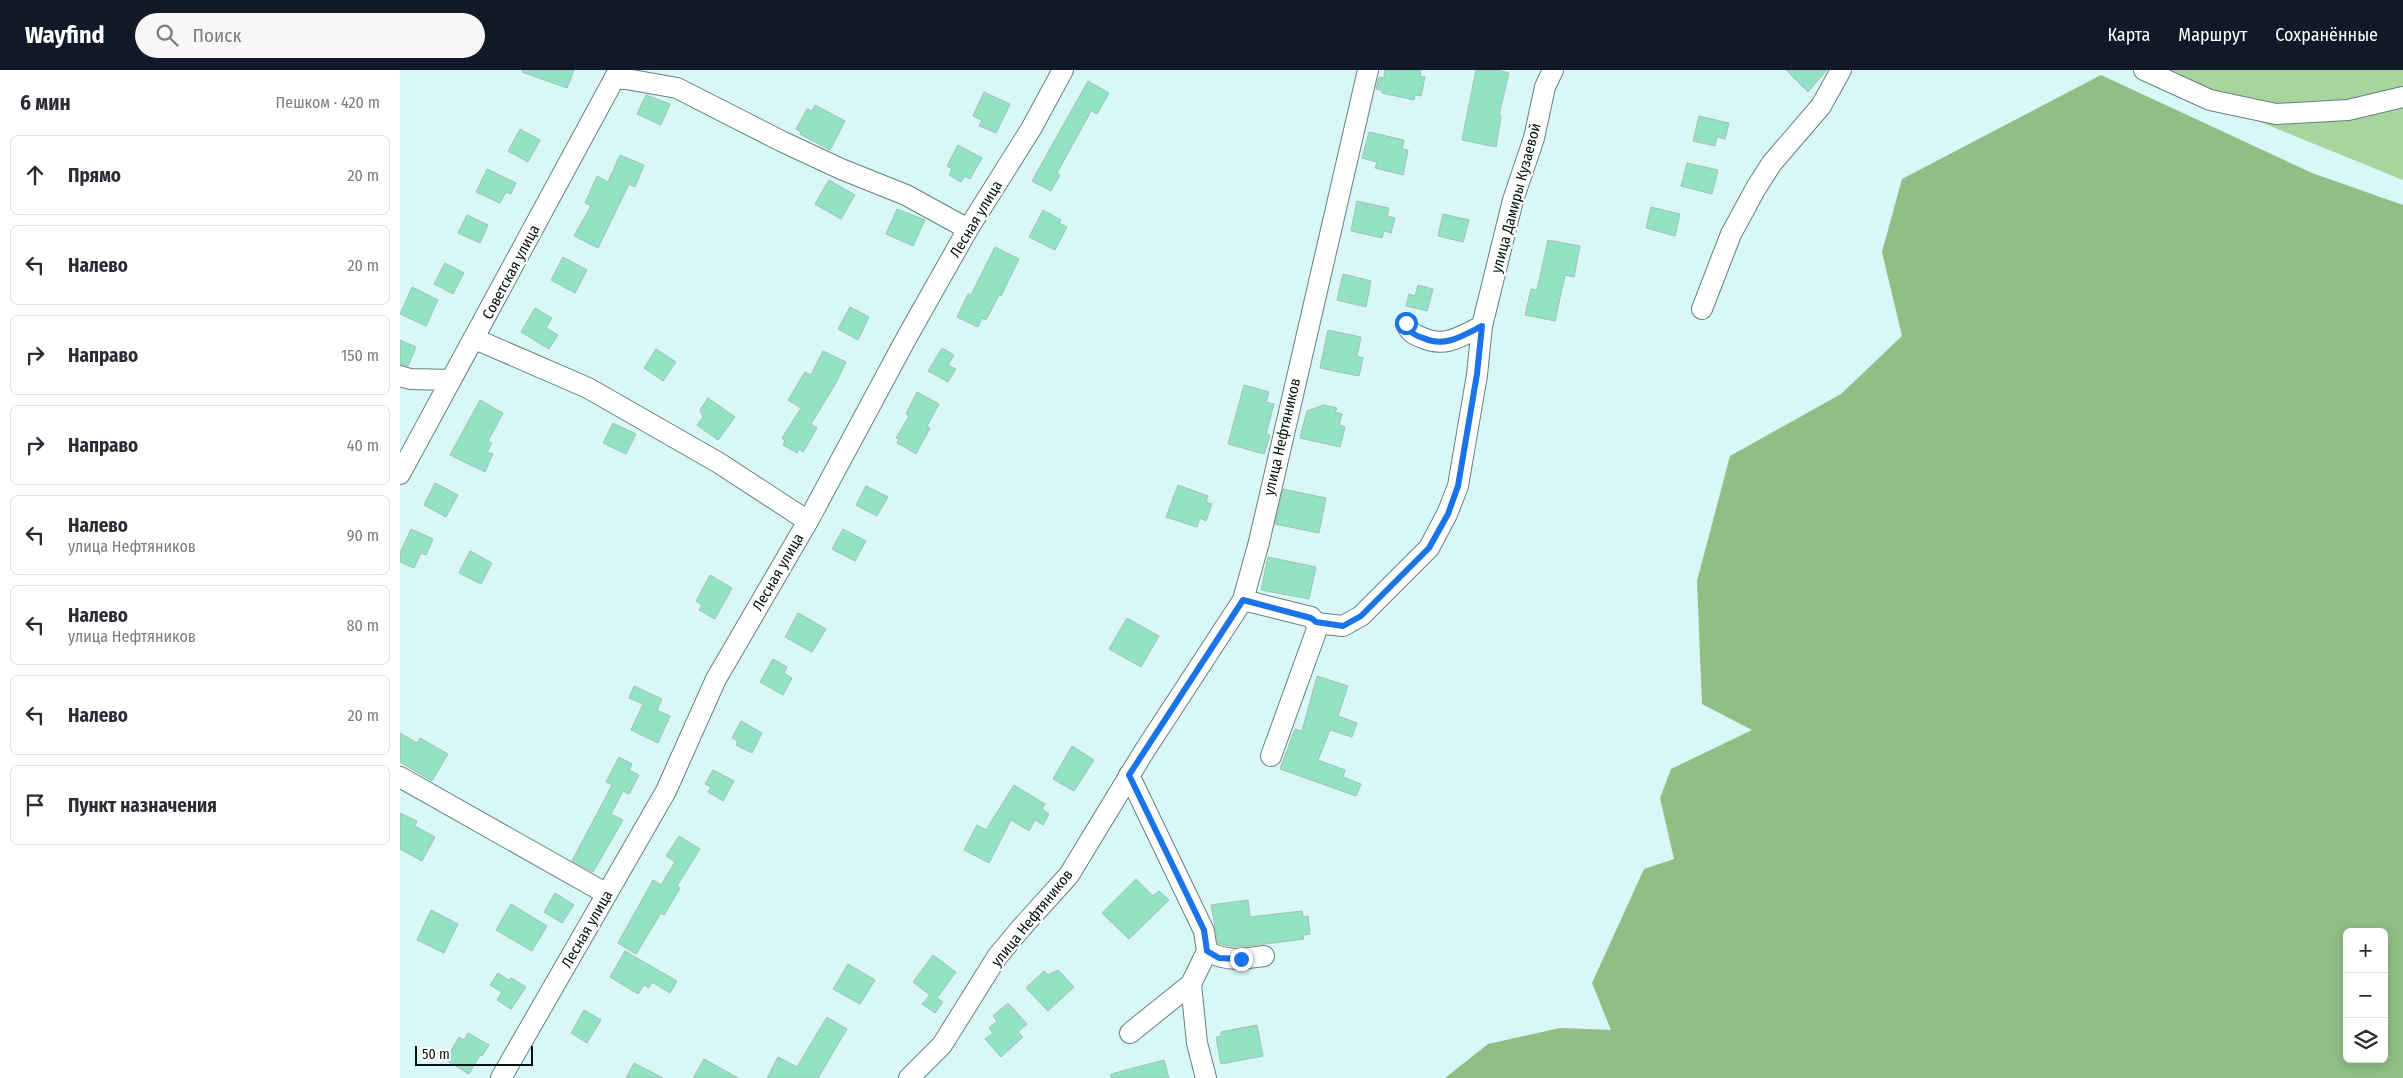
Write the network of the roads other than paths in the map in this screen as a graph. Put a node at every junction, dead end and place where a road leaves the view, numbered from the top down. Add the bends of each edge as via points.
1 (1063, 70) edge
2 (1368, 70) edge
3 (1553, 70) edge
4 (1841, 70) edge
5 (2144, 70) edge
6 (617, 73) edge
7 (2403, 97) edge
8 (968, 229) junction
9 (1702, 309) dead end
10 (1406, 323) dead end
11 (1482, 326) junction
12 (475, 339) junction
13 (400, 376) edge
14 (451, 380) junction
15 (400, 474) edge
16 (808, 521) junction
17 (1243, 600) junction
18 (1316, 622) junction
19 (1271, 756) dead end
20 (1129, 775) junction
21 (400, 777) edge
22 (607, 894) junction
23 (1207, 951) junction
24 (1264, 956) dead end
25 (1191, 984) junction
26 (1130, 1033) dead end
27 (501, 1078) edge
28 (909, 1078) edge
29 (1206, 1078) edge

1 - 8 street, Лесная улица via 1031,129
2 - 17 street, улица Нефтяников
3 - 11 street, улица Дамиры Кузаевой via 1545,87 1534,138 1513,200
4 - 9 street via 1820,106 1772,163 1756,188 1731,234
5 - 7 street via 2210,100 2276,114 2348,110
6 - 8 street via 677,88 842,170 906,195
6 - 12 street, Советская улица
8 - 16 street, Лесная улица
10 - 11 street via 1414,335 1441,343
11 - 18 street, улица Дамиры Кузаевой via 1458,486 1448,514 1429,548 1361,616 1343,626
12 - 14 street, Советская улица
12 - 16 street via 588,388 719,463
13 - 14 street
14 - 15 street, Советская улица
16 - 22 street, Лесная улица via 716,680 666,791
17 - 18 street, улица Дамиры Кузаевой
17 - 20 street, улица Нефтяников
18 - 19 street via 1317,629
20 - 23 street via 1204,930
20 - 28 street, улица Нефтяников via 1069,875 1020,928 942,1045
21 - 22 street
22 - 27 street, Лесная улица
23 - 24 street via 1219,958
23 - 25 street
25 - 26 street
25 - 29 street via 1197,1044

